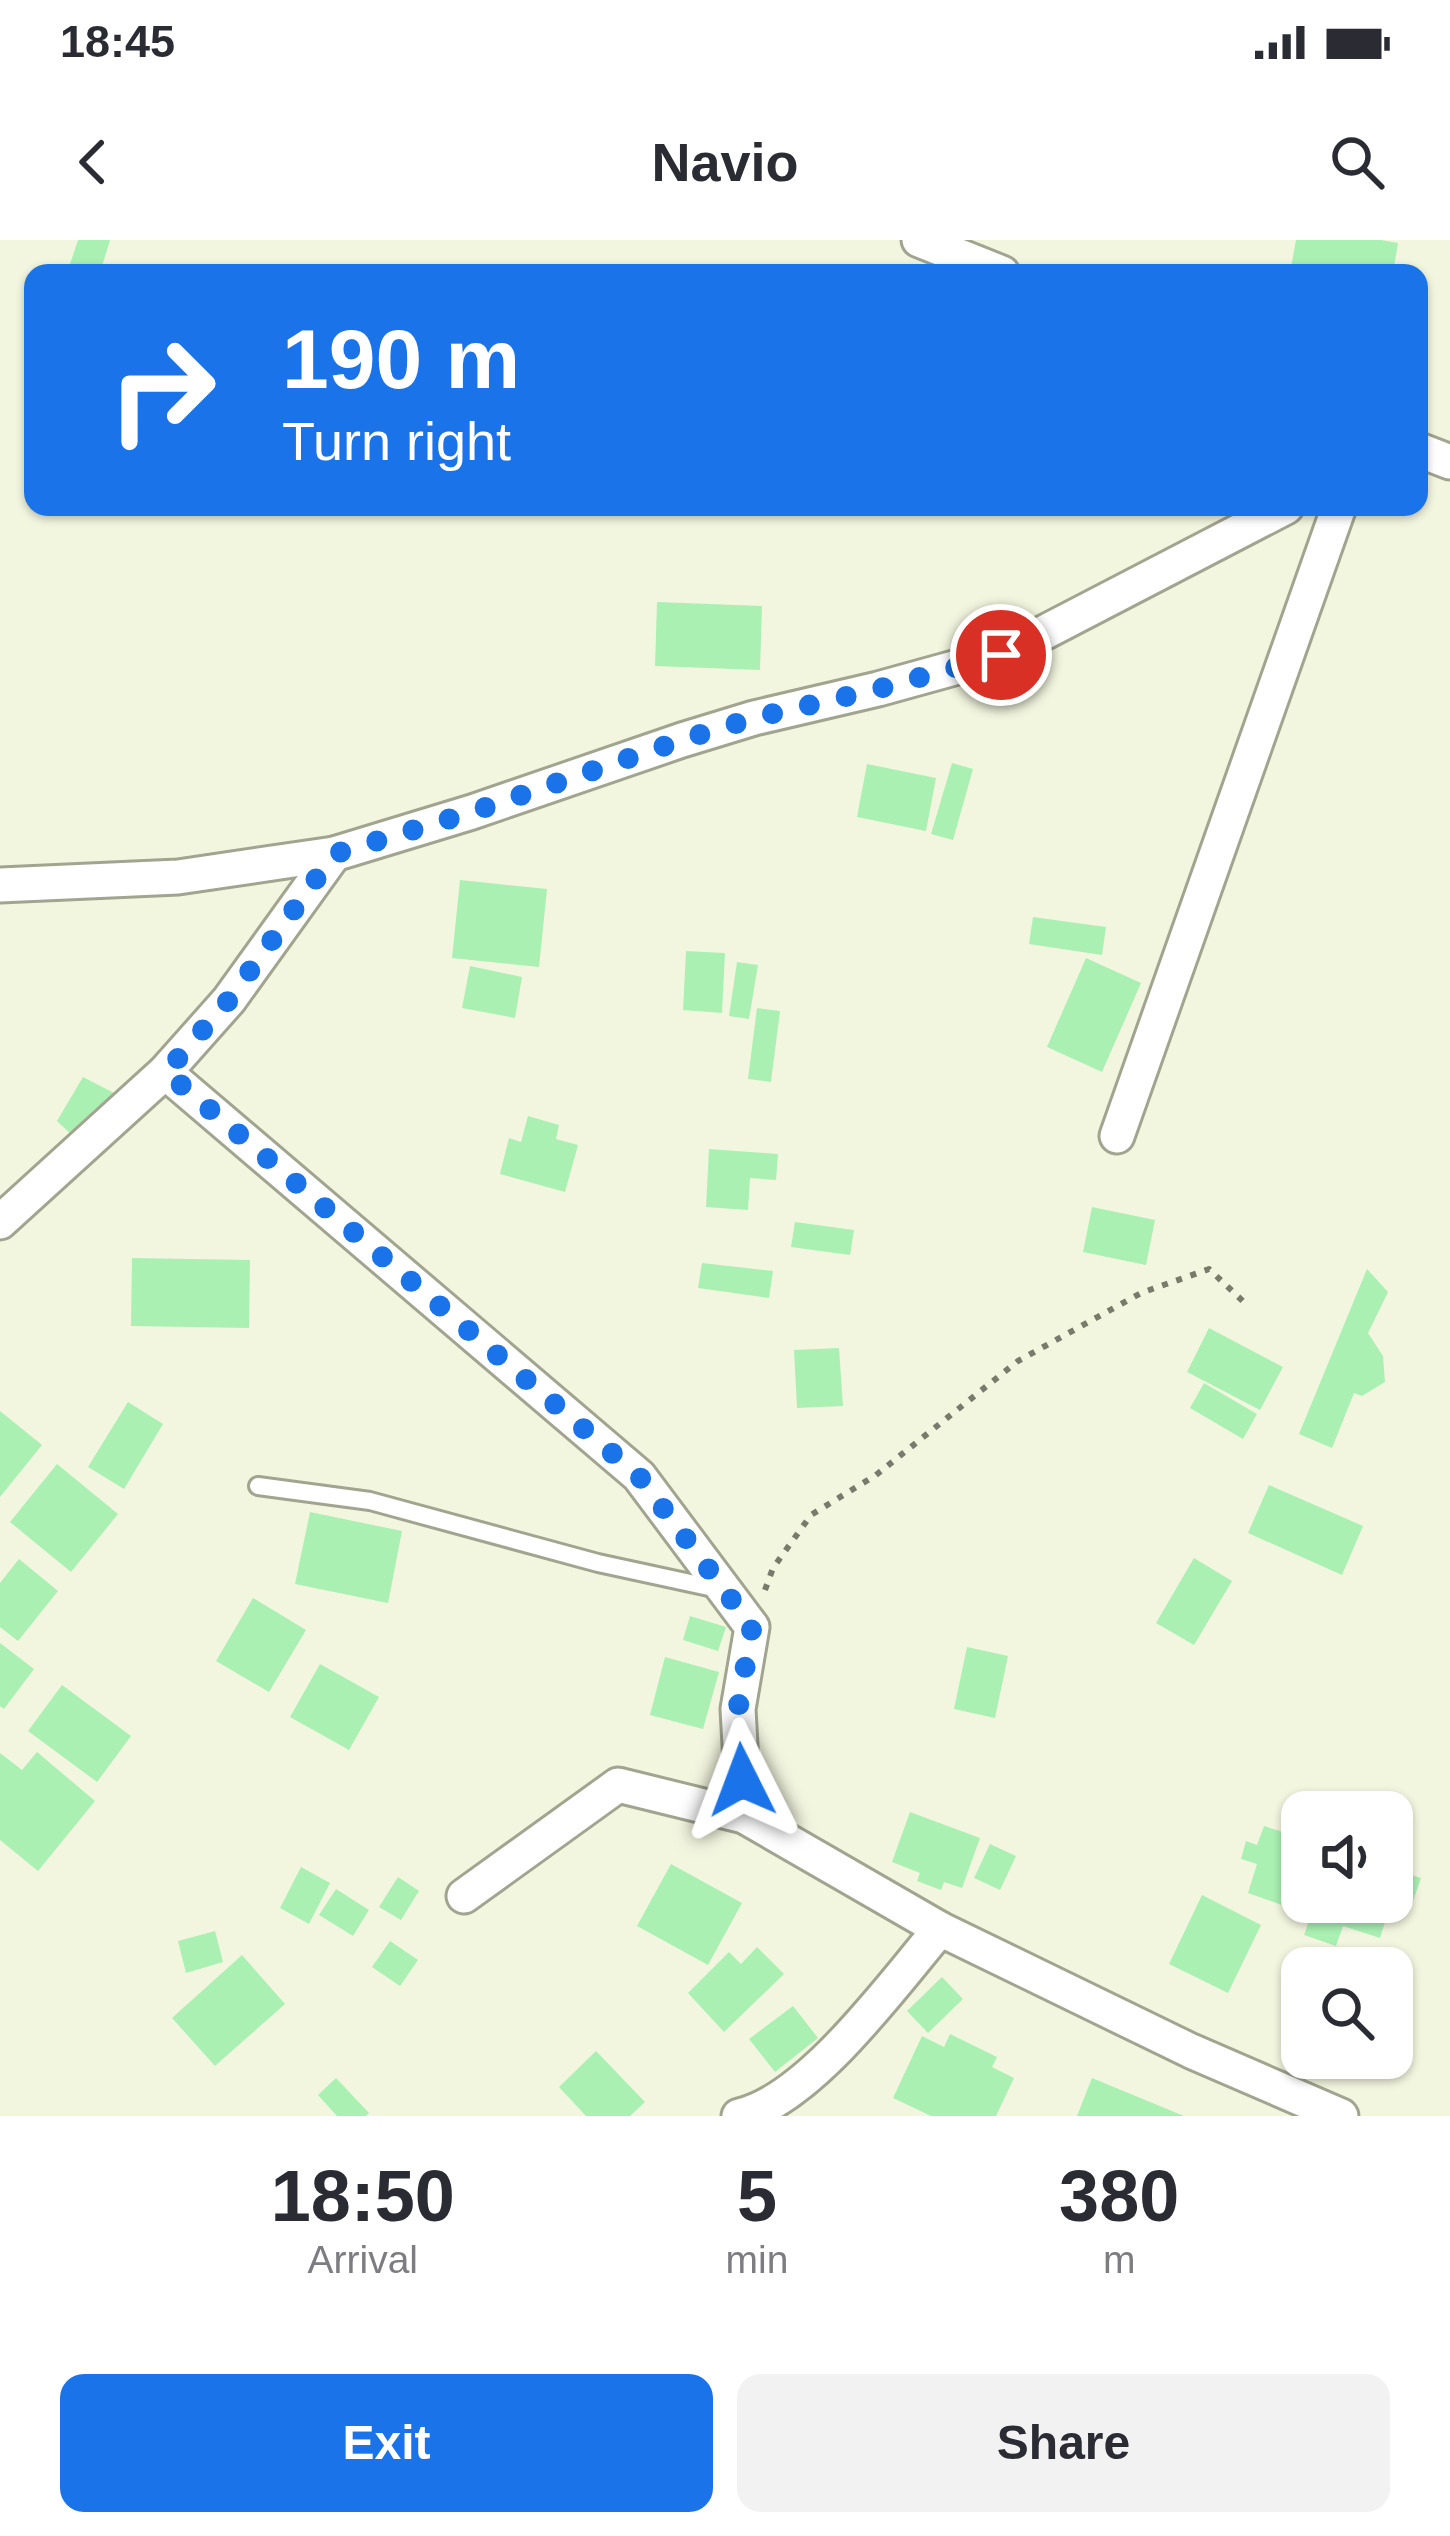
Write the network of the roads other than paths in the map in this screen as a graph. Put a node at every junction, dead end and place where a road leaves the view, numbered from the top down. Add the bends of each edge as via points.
1 (919, 240) edge
2 (979, 264) edge
3 (1269, 516) edge
4 (1336, 516) edge
5 (334, 854) junction
6 (0, 885) edge
7 (166, 1072) junction
8 (1117, 1136) dead end
9 (0, 1222) edge
10 (257, 1486) dead end
11 (725, 1591) junction
12 (744, 1816) junction
13 (464, 1896) dead end
14 (940, 1929) junction
15 (739, 2116) edge
16 (1341, 2116) edge

1 - 2 street
3 - 5 street via 1001,655 754,718
4 - 8 street
5 - 6 street via 178,877
5 - 7 street
7 - 9 street
7 - 11 street via 639,1476
10 - 11 lane via 370,1501
11 - 12 street via 752,1627 738,1709
12 - 13 street via 618,1785
12 - 14 street
14 - 15 street via 837,2048 778,2100
14 - 16 street

